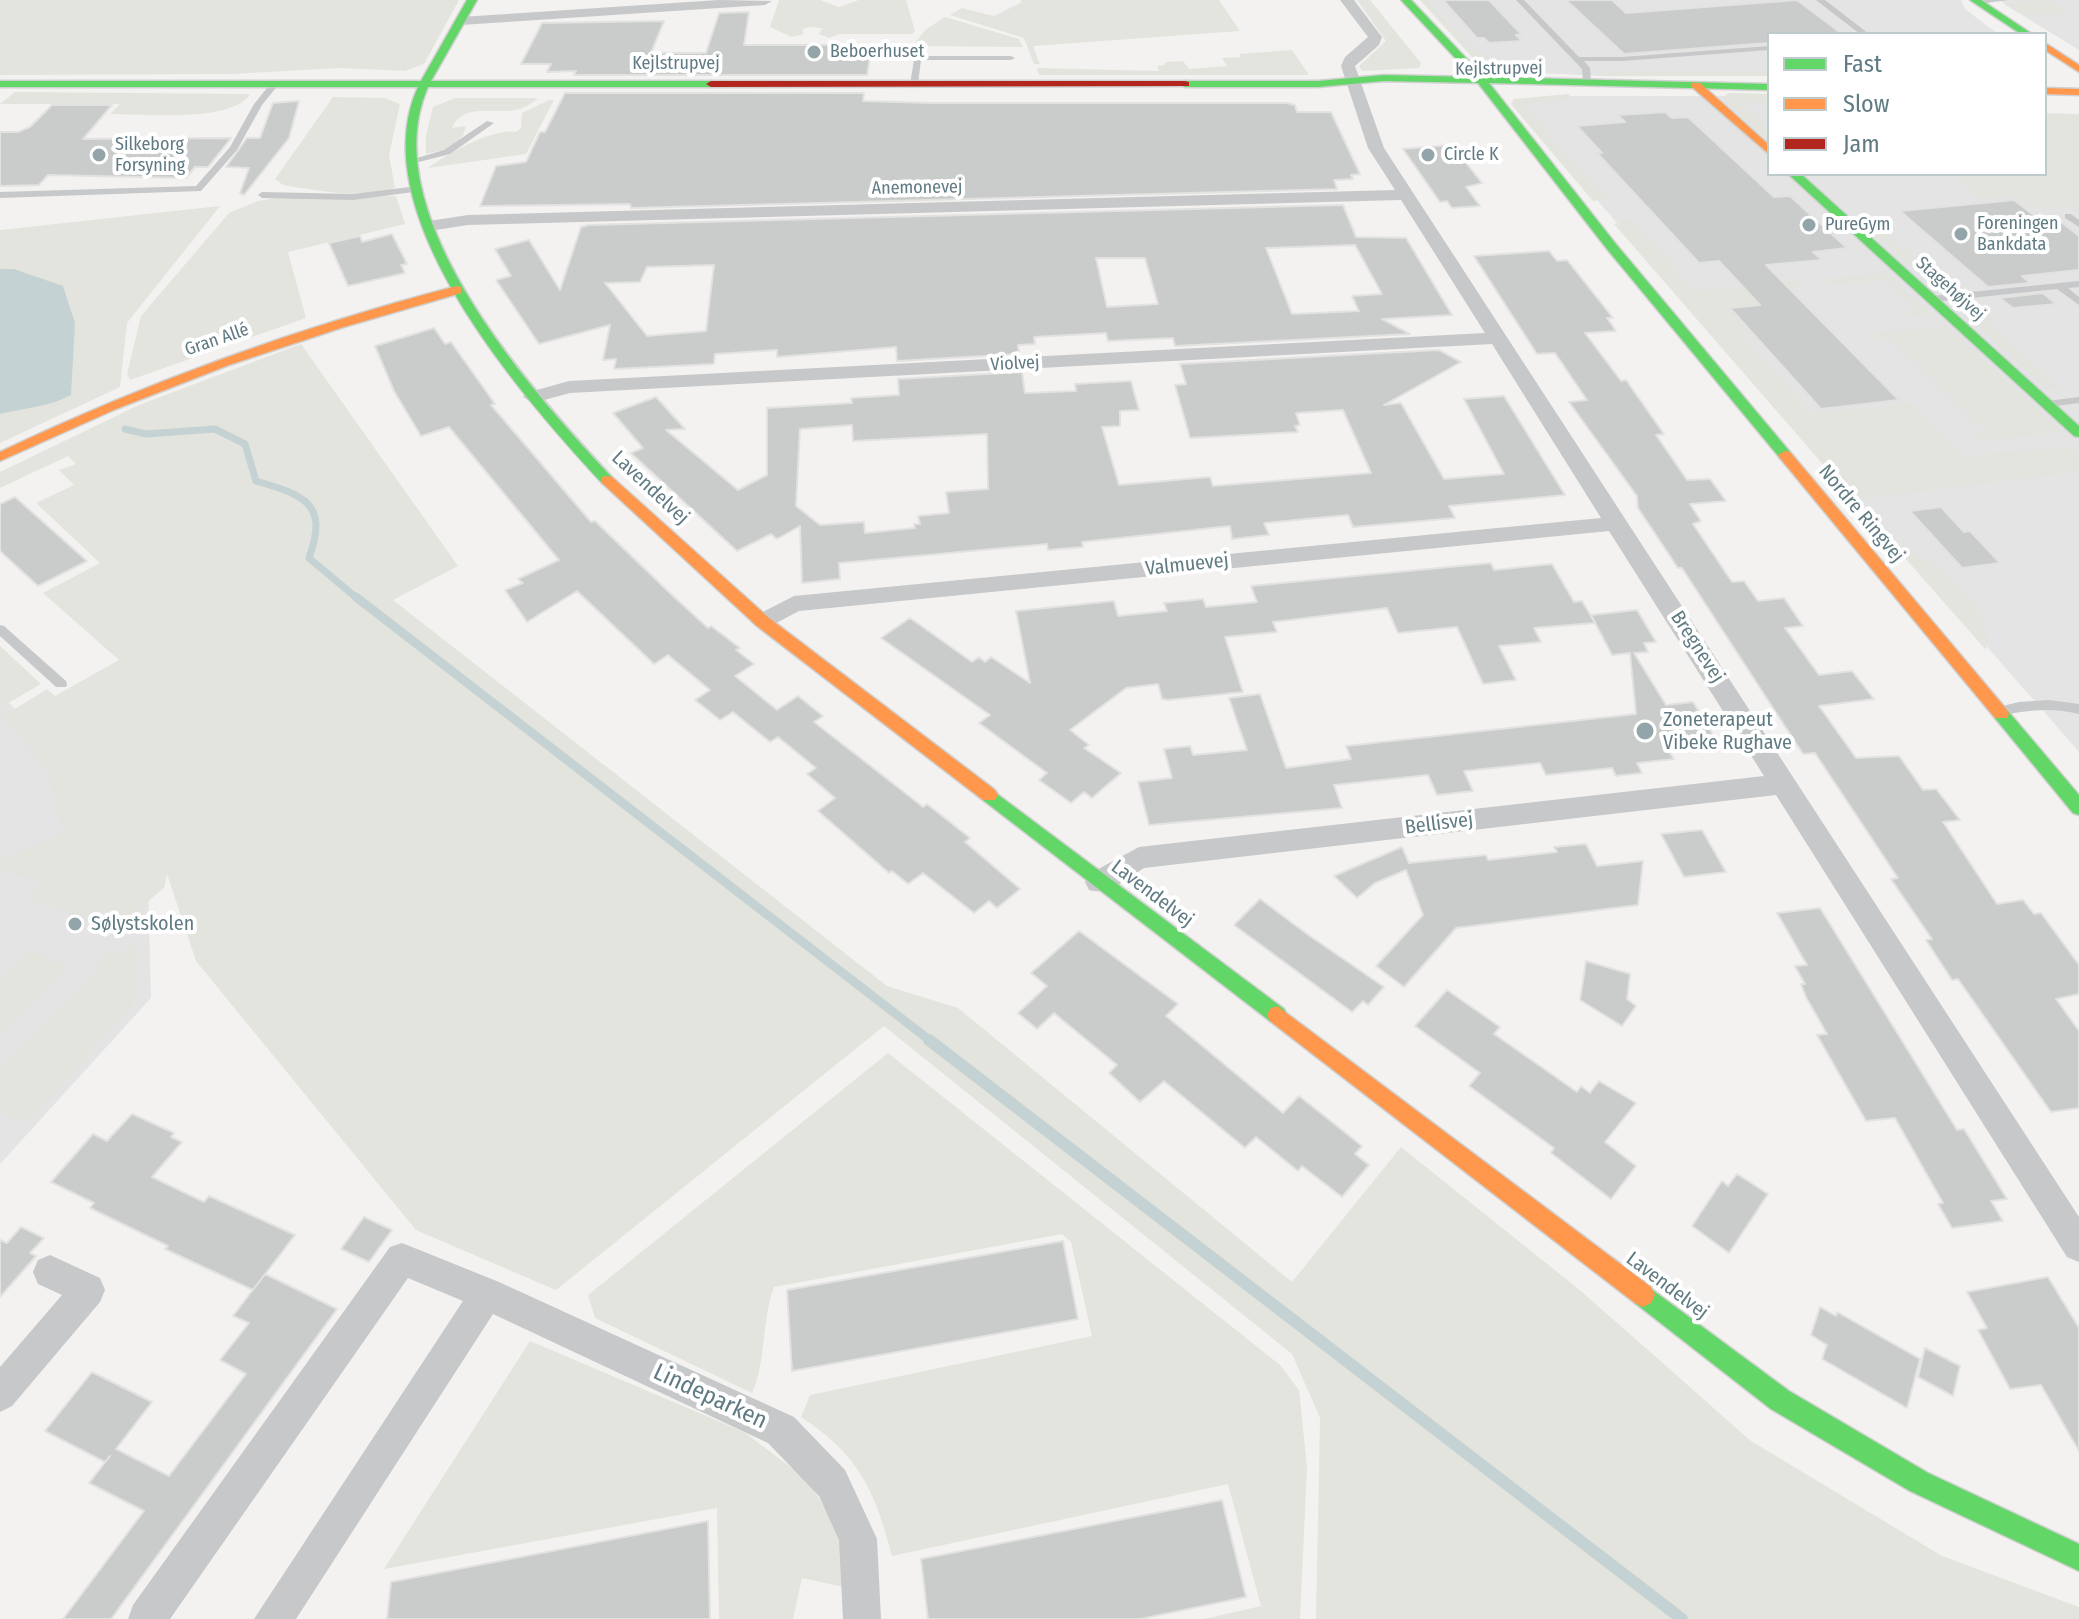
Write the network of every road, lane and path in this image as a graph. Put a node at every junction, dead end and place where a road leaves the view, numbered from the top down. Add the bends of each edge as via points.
1 (472, 0) edge
2 (1347, 0) edge
3 (1389, 0) edge
4 (1406, 0) edge
5 (1520, 0) edge
6 (1820, 0) edge
7 (2004, 0) edge
8 (765, 1) edge
9 (1976, 1) edge
10 (461, 21) junction
11 (1862, 32) edge
12 (2024, 32) edge
13 (894, 43) dead end
14 (2047, 47) edge
15 (1767, 48) edge
16 (918, 58) junction
17 (1011, 58) dead end
18 (1577, 59) junction
19 (2079, 69) edge
20 (1587, 81) junction
21 (275, 84) junction
22 (429, 84) junction
23 (914, 84) junction
24 (1351, 84) junction
25 (1484, 84) junction
26 (1647, 85) junction
27 (1696, 85) junction
28 (1767, 87) edge
29 (4, 88) edge
30 (1461, 89) junction
31 (2047, 91) edge
32 (2079, 92) edge
33 (490, 123) dead end
34 (1767, 149) edge
35 (1512, 151) dead end
36 (411, 161) junction
37 (1796, 176) edge
38 (418, 189) junction
39 (0, 195) edge
40 (262, 195) dead end
41 (1406, 195) junction
42 (2068, 216) dead end
43 (2079, 224) edge
44 (429, 226) junction
45 (1611, 246) junction
46 (2079, 284) edge
47 (2059, 286) junction
48 (457, 290) junction
49 (1932, 299) junction
50 (2079, 302) edge
51 (1497, 338) junction
52 (533, 397) junction
53 (2079, 400) edge
54 (2047, 404) junction
55 (2079, 433) edge
56 (0, 457) edge
57 (1617, 523) junction
58 (763, 622) junction
59 (0, 629) edge
60 (61, 684) dead end
61 (2079, 709) edge
62 (1998, 711) junction
63 (1784, 784) junction
64 (2079, 808) edge
65 (1099, 882) junction
66 (2079, 1246) edge
67 (50, 1272) dead end
68 (487, 1294) junction
69 (0, 1394) edge
70 (2079, 1558) edge
71 (147, 1619) edge
72 (273, 1619) edge
73 (862, 1619) edge

1 - 10 street, Lavendelvej
2 - 24 street via 1375,37 1350,60
3 - 30 street
4 - 25 street, Nordre Ringvej
5 - 18 lane, Kejlstrupvej
6 - 11 lane
7 - 9 lane
8 - 10 street
9 - 12 street
10 - 22 street, Lavendelvej
13 - 16 lane via 891,62
14 - 19 street
15 - 18 lane
16 - 17 lane
16 - 23 lane
18 - 20 lane, Kejlstrupvej via 1586,68
20 - 25 street, Kejlstrupvej
20 - 26 street, Kejlstrupvej
21 - 22 street, Kejlstrupvej
21 - 29 street, Kejlstrupvej
21 - 39 lane via 234,148 198,189
22 - 23 street, Kejlstrupvej
22 - 36 street, Lavendelvej via 410,127
23 - 24 street, Kejlstrupvej
24 - 30 street, Kejlstrupvej via 1384,78
24 - 41 street, Bregnevej via 1376,148
25 - 26 street, Kejlstrupvej
25 - 30 street, Kejlstrupvej
25 - 45 street, Nordre Ringvej
26 - 27 street, Kejlstrupvej
27 - 28 street, Kejlstrupvej
27 - 34 street
31 - 32 street
33 - 36 lane via 447,152
35 - 45 street, Nordre Ringvej
36 - 38 street, Lavendelvej
37 - 49 street, Stagehøjvej
38 - 40 lane via 353,197
38 - 44 street, Lavendelvej
41 - 44 street, Anemonevej via 468,220
41 - 51 street, Bregnevej
42 - 43 lane
44 - 48 street, Lavendelvej
45 - 62 street, Nordre Ringvej
46 - 47 lane
47 - 49 lane
47 - 50 lane
48 - 52 street, Lavendelvej
48 - 56 street, Gran Allé via 207,364 71,420
49 - 54 street, Stagehøjvej
51 - 52 street, Violvej via 569,387
51 - 57 street, Bregnevej
52 - 58 street, Lavendelvej via 608,482
53 - 54 lane
54 - 55 street, Stagehøjvej
57 - 58 street, Valmuevej via 794,604
57 - 63 street, Bregnevej
58 - 65 street, Lavendelvej
59 - 60 lane
61 - 62 lane via 2062,704
62 - 64 street, Nordre Ringvej
63 - 65 street, Bellisvej via 1139,858
63 - 66 street, Bregnevej
65 - 70 street, Lavendelvej via 1780,1400 1919,1482
67 - 69 street via 88,1290
68 - 71 street, Lindeparken via 402,1259
68 - 72 street
68 - 73 street, Lindeparken via 781,1430 832,1483 858,1539

